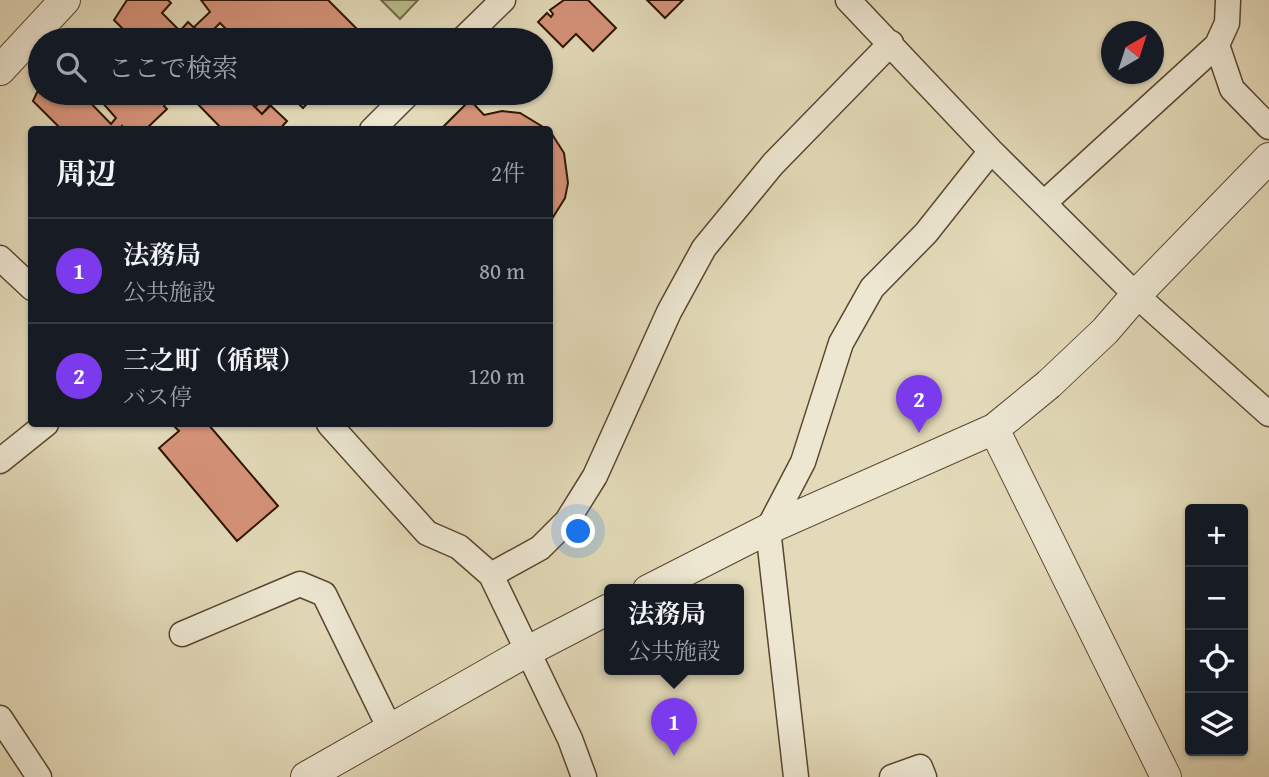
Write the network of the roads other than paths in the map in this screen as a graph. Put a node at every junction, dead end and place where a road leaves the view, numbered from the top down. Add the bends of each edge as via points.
1 (65, 0) edge
2 (503, 0) edge
3 (849, 0) edge
4 (1228, 0) edge
5 (39, 28) edge
6 (475, 28) edge
7 (28, 40) edge
8 (891, 43) junction
9 (1217, 45) junction
10 (0, 70) edge
11 (397, 105) edge
12 (376, 126) edge
13 (1269, 127) edge
14 (991, 151) junction
15 (1269, 158) edge
16 (1044, 203) junction
17 (0, 258) edge
18 (28, 284) edge
19 (1136, 295) junction
20 (1269, 414) edge
21 (42, 427) edge
22 (332, 427) edge
23 (994, 429) junction
24 (0, 461) edge
25 (768, 529) junction
26 (491, 575) junction
27 (660, 584) edge
28 (604, 612) edge
29 (182, 634) dead end
30 (526, 652) junction
31 (0, 718) edge
32 (390, 729) junction
33 (39, 777) edge
34 (306, 777) edge
35 (584, 777) edge
36 (796, 777) edge
37 (892, 777) edge
38 (924, 777) edge
39 (1166, 777) edge

1 - 5 street
2 - 6 street
3 - 8 street
4 - 9 street via 1227,23
7 - 10 street
8 - 14 street
8 - 26 street via 773,163 704,248 669,312 595,476 568,521 540,548
9 - 13 street via 1233,89
9 - 16 street
11 - 12 street
14 - 16 street
14 - 25 street via 926,233 872,288 841,343 803,462
15 - 19 street
16 - 19 street
17 - 18 street
19 - 20 street
19 - 23 street via 1049,384
21 - 24 street
22 - 26 street via 428,533 459,547
23 - 25 street
23 - 39 street
25 - 27 street
25 - 36 street
26 - 30 street
28 - 30 street
29 - 32 street via 300,584 324,594
30 - 32 street
30 - 35 street
31 - 33 street
32 - 34 street
37 - 38 street via 920,767

